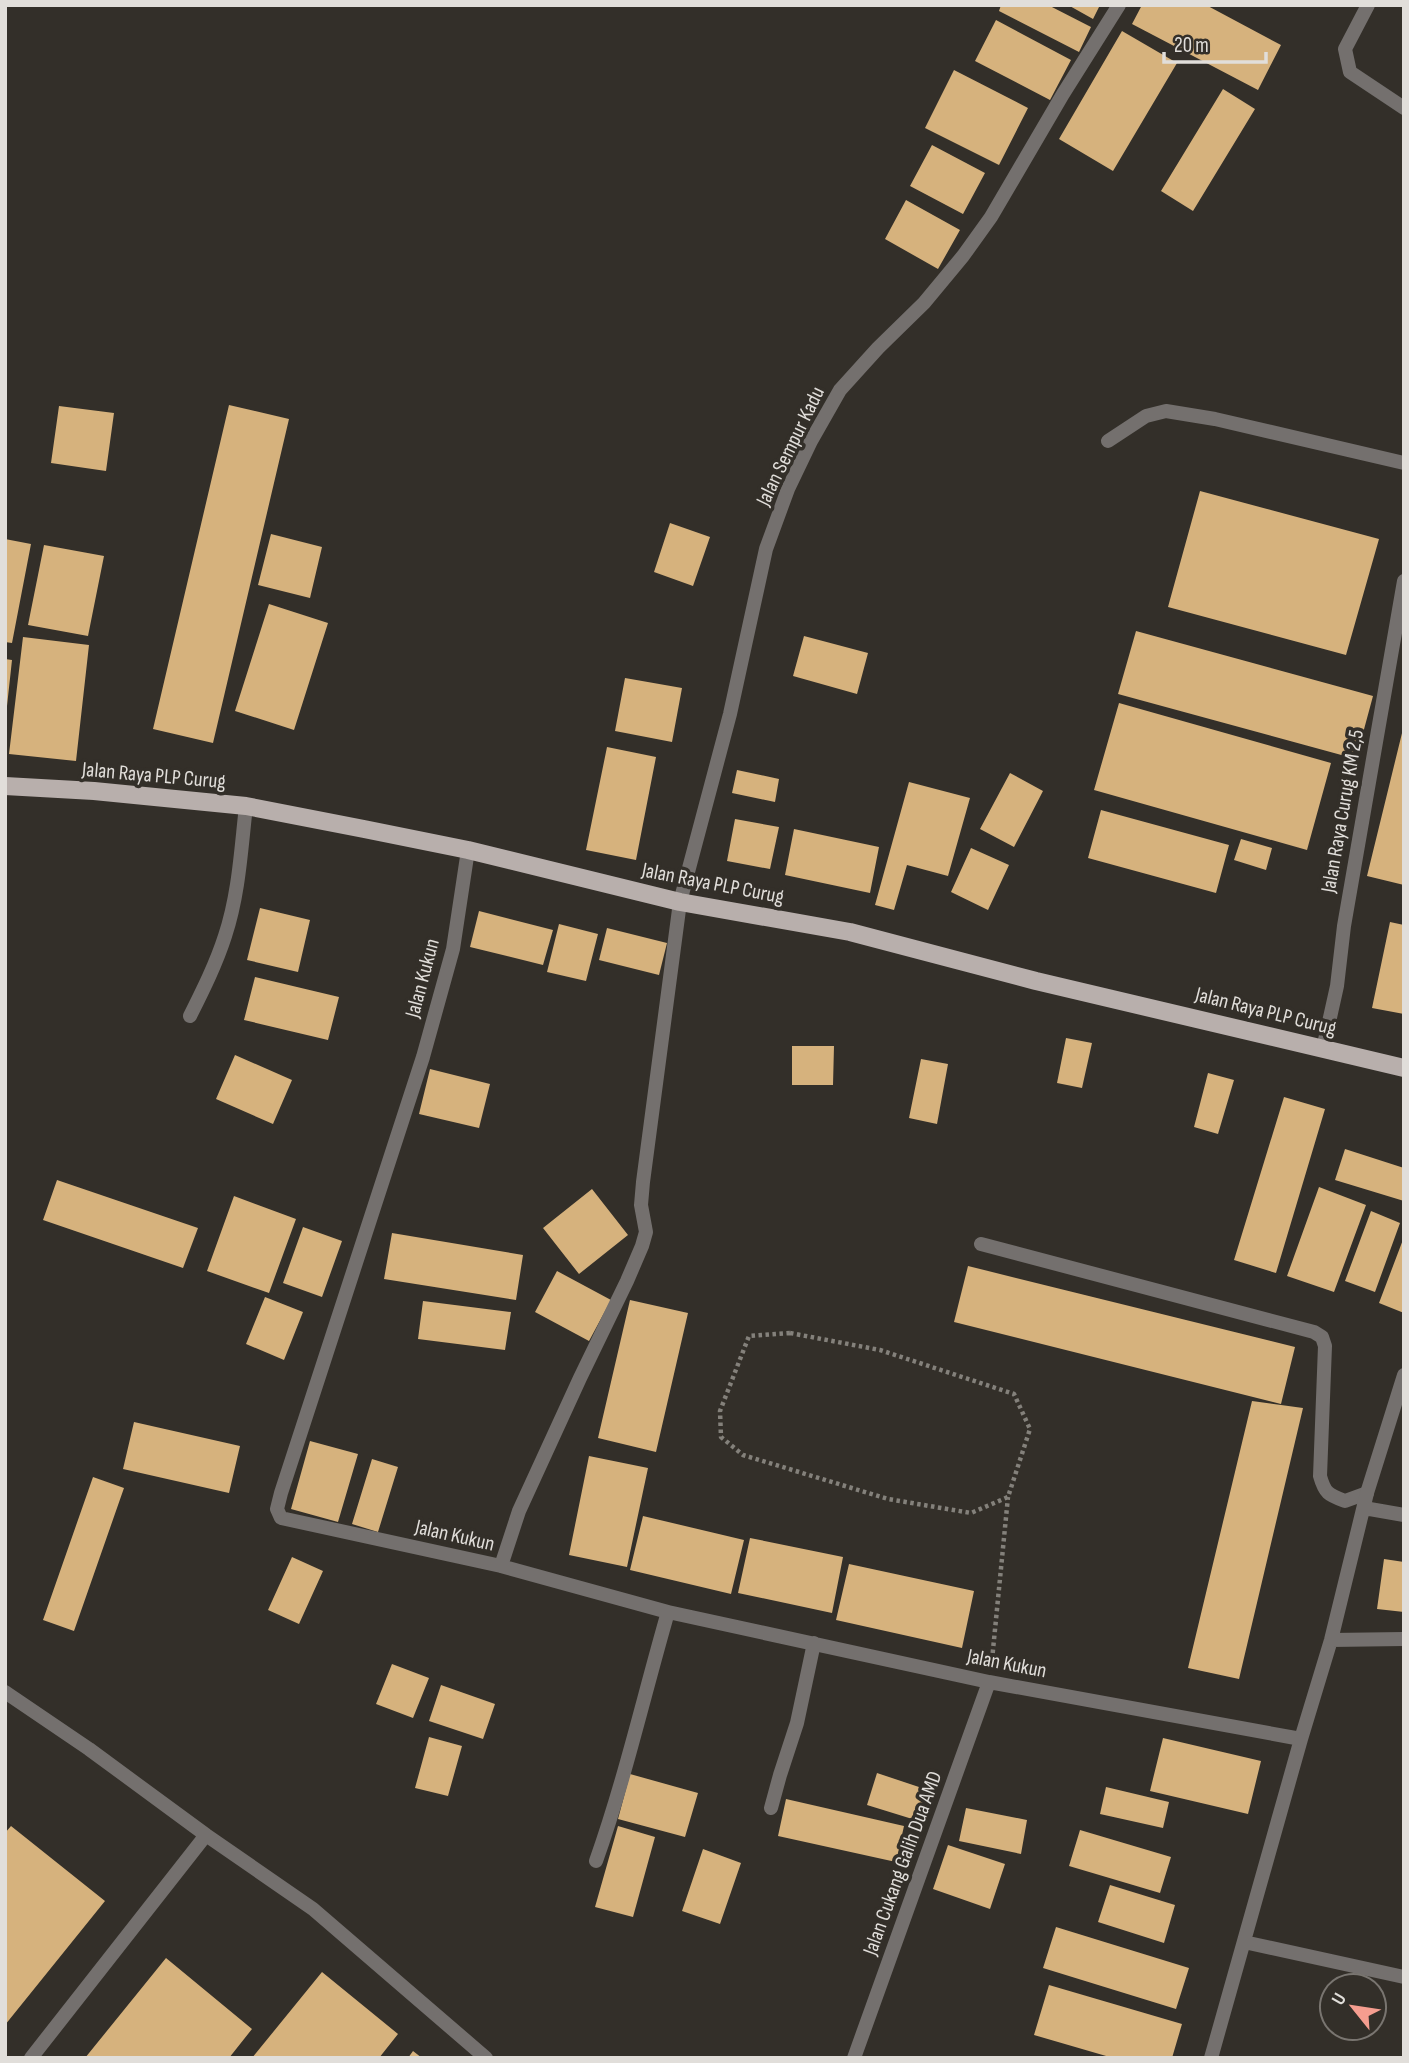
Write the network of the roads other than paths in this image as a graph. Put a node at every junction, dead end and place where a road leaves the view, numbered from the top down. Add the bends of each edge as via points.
1 (1119, 5) edge
2 (1368, 5) edge
3 (1404, 107) edge
4 (1108, 441) dead end
5 (1404, 463) edge
6 (1404, 582) edge
7 (5, 786) edge
8 (246, 806) junction
9 (468, 850) junction
10 (680, 902) junction
11 (190, 1016) dead end
12 (1323, 1049) junction
13 (1404, 1068) edge
14 (981, 1244) dead end
15 (1404, 1375) edge
16 (1365, 1501) junction
17 (1404, 1516) edge
18 (501, 1566) junction
19 (668, 1612) junction
20 (1404, 1639) edge
21 (1331, 1640) junction
22 (814, 1643) junction
23 (989, 1682) junction
24 (5, 1692) edge
25 (1301, 1739) junction
26 (771, 1808) dead end
27 (206, 1835) junction
28 (596, 1861) dead end
29 (1244, 1942) junction
30 (1404, 1977) edge
31 (30, 2058) edge
32 (486, 2058) edge
33 (854, 2058) edge
34 (1212, 2058) edge

1 - 10 street, Jalan Sempur Kadu via 991,216 924,303 839,390 811,441 766,549 730,714
2 - 3 street via 1345,49 1350,72
4 - 5 street via 1146,416 1166,411
6 - 12 street, Jalan Raya Curug KM 2,5
7 - 8 main road, Jalan Raya PLP Curug
8 - 9 main road, Jalan Raya PLP Curug
8 - 11 street via 226,934
9 - 10 main road, Jalan Raya PLP Curug
9 - 18 street, Jalan Kukun via 453,949 426,1046 277,1509 281,1518
10 - 12 main road, Jalan Raya PLP Curug via 850,932
10 - 18 street, Jalan Sempur Kadu via 643,1182 646,1232 519,1511
12 - 13 main road, Jalan Raya PLP Curug
14 - 16 street via 1322,1337 1323,1488 1345,1501
15 - 16 street
16 - 17 street
16 - 21 street
18 - 19 street, Jalan Kukun
19 - 22 street, Jalan Kukun
19 - 28 street via 617,1801
20 - 21 street
21 - 25 street
22 - 23 street, Jalan Kukun
22 - 26 street via 797,1723
23 - 25 street, Jalan Kukun
23 - 33 street, Jalan Cukang Galih Dua AMD
24 - 27 street
25 - 29 street
27 - 31 street
27 - 32 street via 313,1909
29 - 30 street
29 - 34 street

